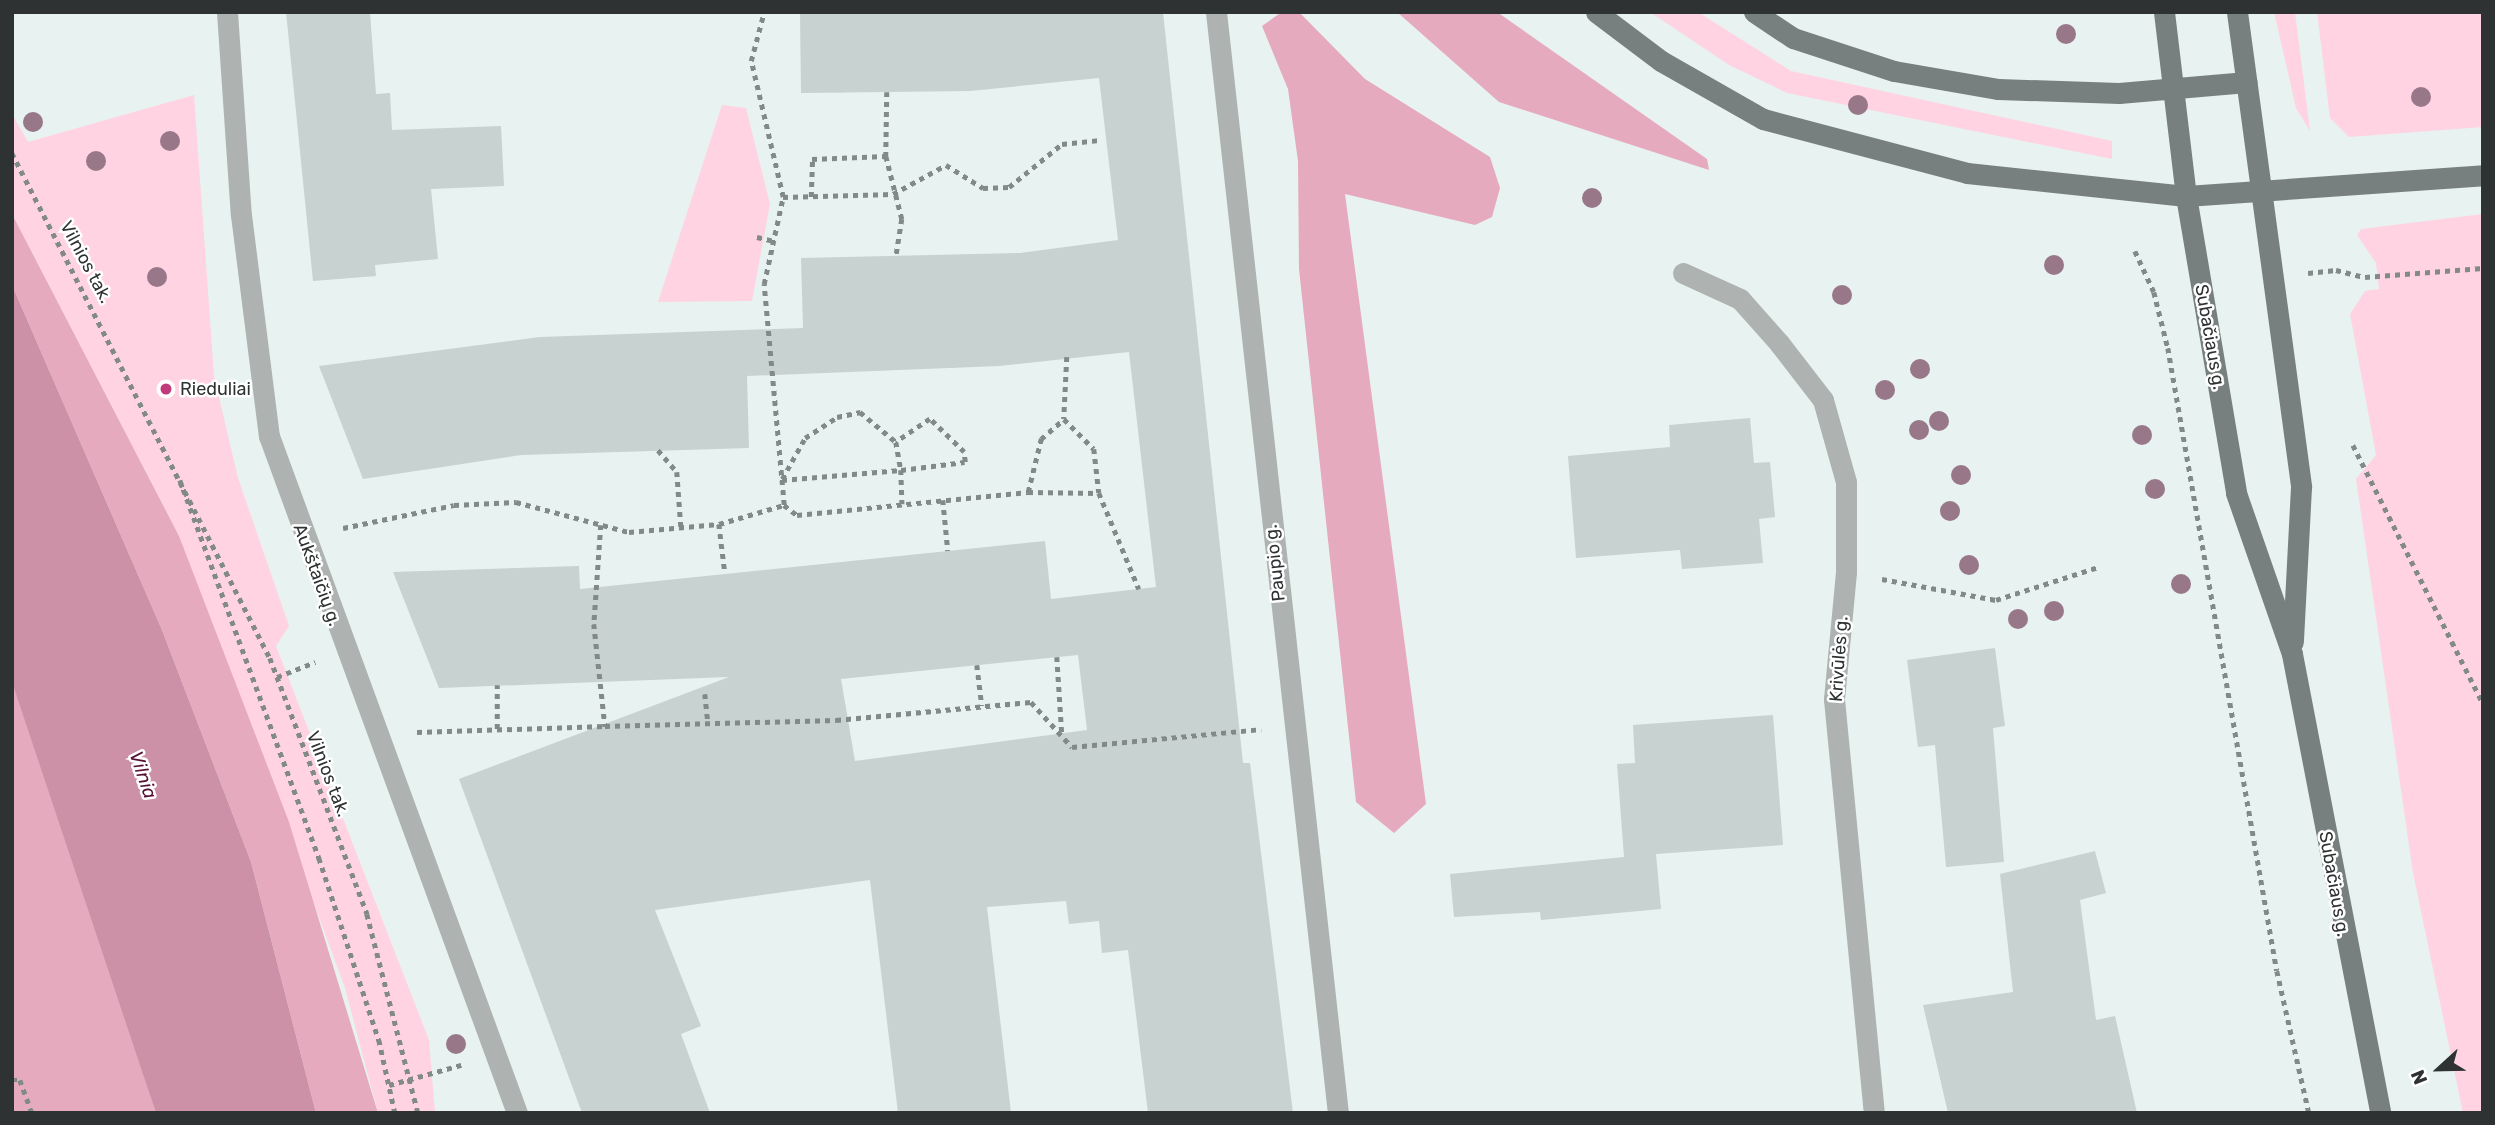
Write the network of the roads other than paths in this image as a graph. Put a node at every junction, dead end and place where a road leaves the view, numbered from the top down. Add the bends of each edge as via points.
1 (227, 12) edge
2 (1216, 12) edge
3 (1596, 12) edge
4 (1754, 12) edge
5 (2164, 12) edge
6 (2237, 12) edge
7 (2247, 82) junction
8 (2174, 91) junction
9 (2483, 175) edge
10 (2259, 190) junction
11 (2186, 196) junction
12 (1683, 273) dead end
13 (2292, 654) junction
14 (517, 1113) edge
15 (1338, 1113) edge
16 (1874, 1113) edge
17 (2380, 1113) edge

1 - 14 street, Aukštaičių g. via 241,215 269,436
2 - 15 street, Paupio g.
3 - 11 main road via 1661,61 1763,119 1967,173
4 - 8 main road via 1793,38 1894,71 1998,89
5 - 8 main road, Subačiaus g.
6 - 7 main road, Subačiaus g.
7 - 8 main road
7 - 10 main road, Subačiaus g.
8 - 11 main road, Subačiaus g.
9 - 10 main road
10 - 11 main road
10 - 13 main road, Subačiaus g. via 2301,487
11 - 13 main road, Subačiaus g. via 2236,493
12 - 16 street, Krivūlės g. via 1740,299 1823,400 1846,482 1846,572 1834,699
13 - 17 main road, Subačiaus g.

